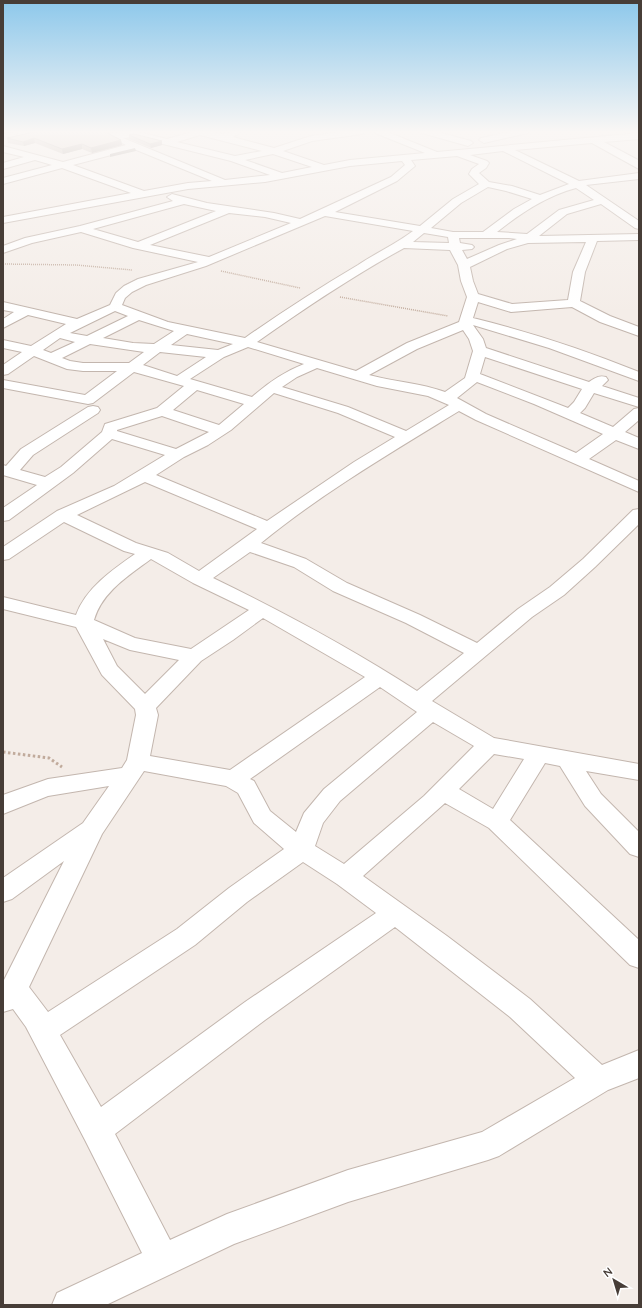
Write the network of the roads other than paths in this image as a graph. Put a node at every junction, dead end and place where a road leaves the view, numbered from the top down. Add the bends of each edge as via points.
1 (137, 192) edge
2 (158, 192) joint
3 (367, 192) edge
4 (472, 192) edge
5 (521, 192) edge
6 (554, 192) edge
7 (588, 192) edge
8 (142, 194) junction
9 (540, 198) junction
10 (183, 201) junction
11 (602, 202) junction
12 (228, 210) junction
13 (324, 213) junction
14 (3, 221) edge
15 (301, 223) junction
16 (639, 226) edge
17 (81, 229) junction
18 (422, 230) junction
19 (21, 234) junction
20 (487, 234) junction
21 (453, 235) junction
22 (639, 236) edge
23 (593, 238) junction
24 (528, 239) junction
25 (511, 244) junction
26 (402, 245) junction
27 (137, 246) junction
28 (455, 248) junction
29 (3, 250) edge
30 (209, 261) junction
31 (464, 264) junction
32 (473, 296) junction
33 (574, 302) junction
34 (3, 306) edge
35 (115, 307) junction
36 (26, 311) junction
37 (138, 316) junction
38 (466, 322) junction
39 (78, 323) junction
40 (3, 324) edge
41 (184, 330) junction
42 (639, 332) edge
43 (58, 334) junction
44 (87, 340) junction
45 (3, 344) edge
46 (248, 344) junction
47 (157, 348) junction
48 (33, 351) junction
49 (480, 351) junction
50 (219, 354) junction
51 (50, 359) junction
52 (318, 363) junction
53 (133, 367) junction
54 (617, 368) junction
55 (3, 371) edge
56 (358, 375) junction
57 (473, 376) junction
58 (639, 377) edge
59 (180, 381) junction
60 (3, 384) edge
61 (194, 386) junction
62 (271, 388) junction
63 (590, 388) junction
64 (453, 401) junction
65 (253, 402) junction
66 (639, 403) edge
67 (90, 405) junction
68 (162, 411) junction
69 (639, 412) edge
70 (569, 415) junction
71 (110, 430) junction
72 (219, 430) junction
73 (605, 434) junction
74 (407, 437) junction
75 (639, 444) edge
76 (178, 454) junction
77 (578, 459) junction
78 (6, 470) edge
79 (144, 476) junction
80 (47, 483) junction
81 (639, 487) edge
82 (639, 514) edge
83 (63, 515) junction
84 (3, 516) edge
85 (269, 528) junction
86 (248, 545) junction
87 (149, 553) junction
88 (3, 555) edge
89 (200, 579) junction
90 (3, 603) edge
91 (262, 610) junction
92 (83, 623) junction
93 (479, 652) junction
94 (194, 656) junction
95 (380, 677) junction
96 (145, 706) junction
97 (425, 706) junction
98 (489, 745) junction
99 (539, 754) junction
100 (567, 759) junction
101 (133, 769) junction
102 (639, 772) edge
103 (233, 778) junction
104 (443, 791) junction
105 (3, 806) edge
106 (497, 822) junction
107 (92, 829) junction
108 (639, 846) edge
109 (302, 850) junction
110 (346, 877) junction
111 (3, 892) edge
112 (394, 913) junction
113 (639, 957) edge
114 (8, 994) edge
115 (43, 1030) junction
116 (639, 1064) edge
117 (598, 1080) junction
118 (96, 1129) junction
119 (164, 1260) junction
120 (69, 1305) edge

1 - 8 street
2 - 8 street
2 - 10 street
3 - 13 street
4 - 18 street via 457,201
5 - 9 street
6 - 9 street
7 - 11 street
8 - 14 street
9 - 20 street via 506,218
10 - 12 street
10 - 17 street
11 - 16 street
11 - 24 street via 563,212
12 - 15 street via 273,215
12 - 27 street
13 - 15 street
13 - 18 street
14 - 19 street
15 - 30 street
17 - 19 street
17 - 27 street
18 - 21 street
18 - 26 street
19 - 29 street via 23,243
20 - 21 street
20 - 24 street via 509,234
21 - 28 street
22 - 23 street
23 - 24 street
23 - 33 street via 579,272
24 - 25 street
25 - 28 street
25 - 31 street
26 - 28 street
26 - 46 street via 320,294
27 - 30 street
28 - 31 street
30 - 35 street via 142,282 120,296
31 - 32 street
32 - 33 street via 510,308
32 - 38 street
33 - 42 street via 605,319
34 - 36 street
35 - 37 street
35 - 39 street
36 - 39 street
36 - 40 street
37 - 41 street
37 - 44 street
38 - 49 street
38 - 54 street via 519,334
38 - 56 street via 412,346
39 - 43 street
41 - 46 street
41 - 47 street
43 - 44 street
43 - 48 street
44 - 47 street
44 - 51 street
45 - 48 street
46 - 50 street
46 - 52 street
47 - 50 street
47 - 53 street
48 - 51 street
48 - 55 street
49 - 57 street
49 - 63 street
50 - 59 street
51 - 53 street via 83,367
52 - 56 street
52 - 62 street via 292,374
53 - 59 street
53 - 67 street
54 - 58 street
54 - 63 street
56 - 64 street via 382,383 431,392
57 - 64 street
57 - 70 street
59 - 61 street
60 - 67 street
61 - 65 street
61 - 68 street
62 - 65 street
62 - 74 street via 343,410
63 - 66 street
63 - 70 street via 580,405
64 - 74 street
64 - 77 street via 481,417
65 - 72 street via 226,427
67 - 71 street
67 - 78 street
68 - 71 street
68 - 72 street
69 - 73 street
70 - 73 street
71 - 76 street
71 - 80 street via 66,470
72 - 76 street via 203,442
73 - 75 street
73 - 77 street
74 - 85 street via 360,464
76 - 79 street
77 - 81 street
78 - 80 street
79 - 83 street
79 - 85 street
80 - 84 street
82 - 93 street via 557,591 525,613
83 - 87 street via 130,547
83 - 88 street
85 - 86 street
86 - 89 street
86 - 93 street via 300,563 340,587
87 - 89 street via 162,557
87 - 92 street via 106,586 90,604
89 - 91 street
90 - 92 street
91 - 94 street
91 - 95 street
92 - 94 street via 130,644
92 - 96 street via 109,670
93 - 97 street
94 - 96 street
95 - 97 street
95 - 103 street
96 - 101 street via 145,729
97 - 98 street
97 - 109 street via 332,795 312,819
98 - 99 street
98 - 104 street
99 - 100 street
99 - 106 street
100 - 102 street
100 - 108 street via 593,800
101 - 103 street via 212,774
101 - 105 street via 43,790 14,799
101 - 107 street
103 - 109 street via 246,787 262,817
104 - 106 street
104 - 110 street
106 - 113 street
107 - 111 street
107 - 114 street via 42,933
109 - 110 street
109 - 115 street via 238,895 186,937
110 - 112 street
112 - 117 street via 520,1008
112 - 118 street via 254,1011
114 - 115 street via 36,1018
115 - 118 street
116 - 117 street
117 - 119 street via 488,1145 348,1186 227,1230
118 - 119 street
119 - 120 street

